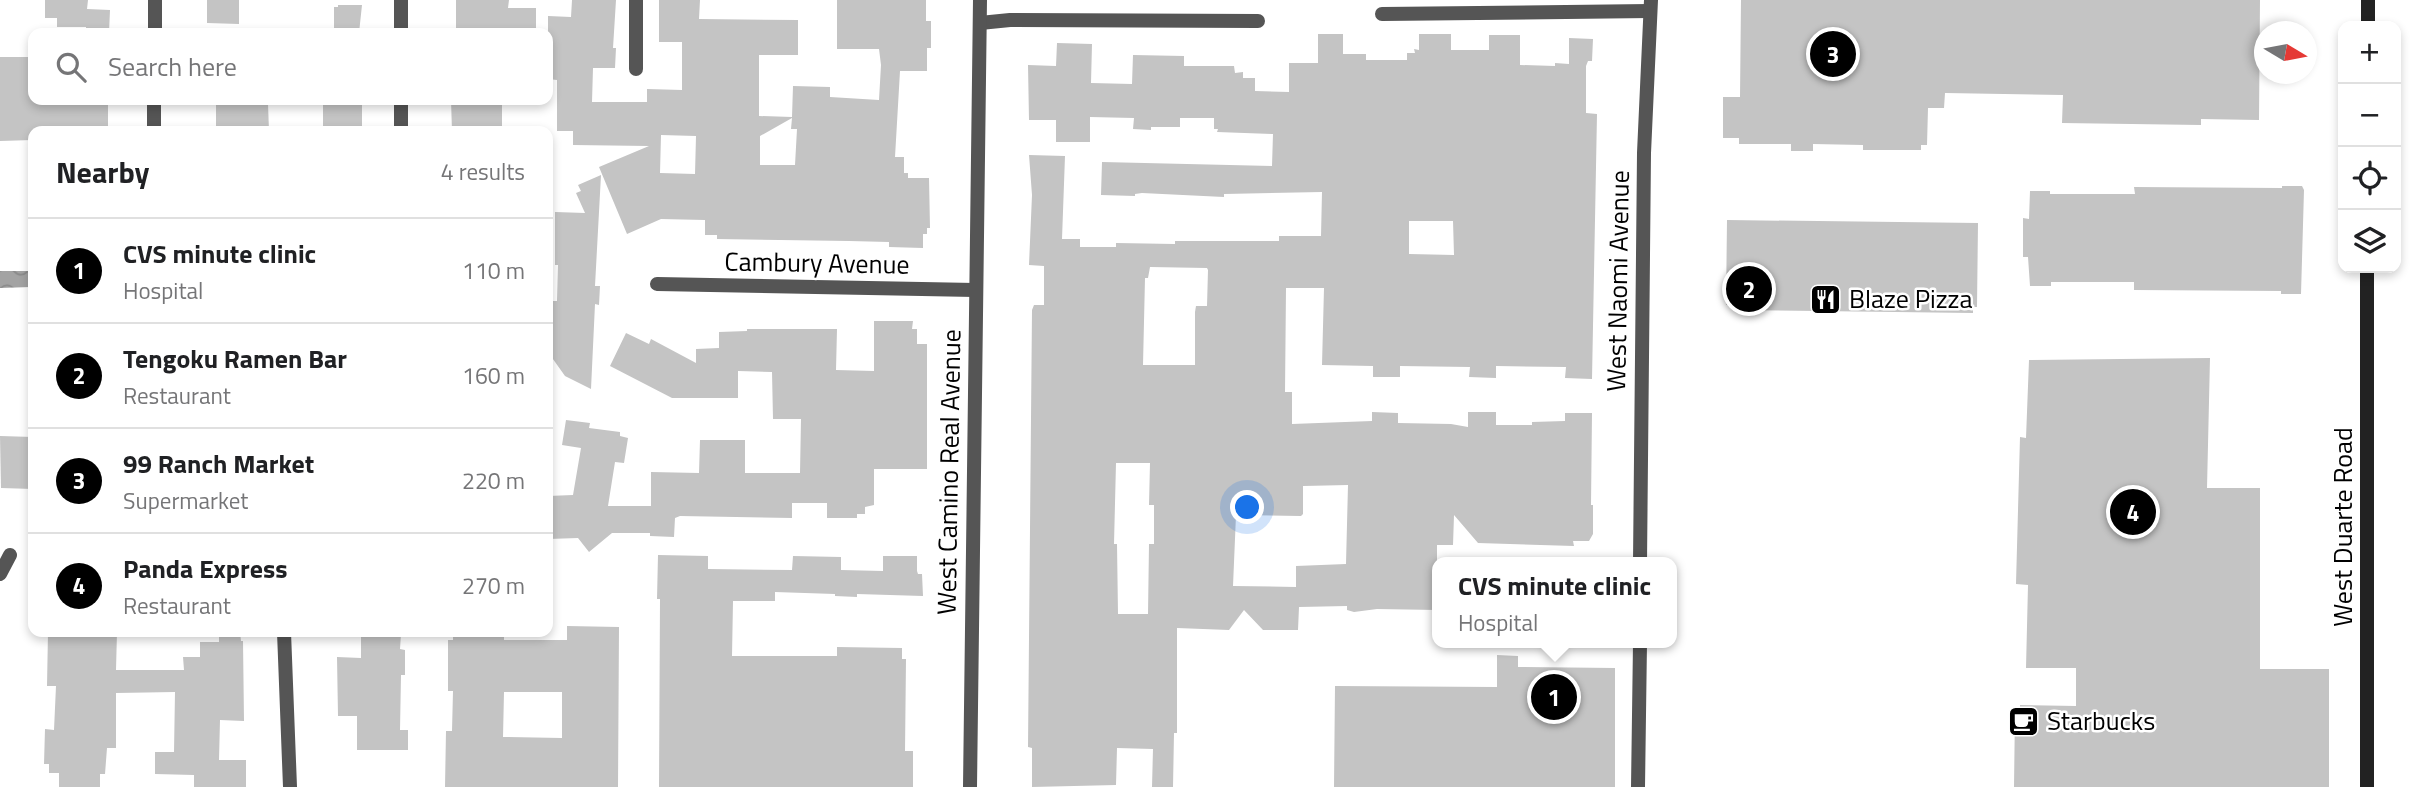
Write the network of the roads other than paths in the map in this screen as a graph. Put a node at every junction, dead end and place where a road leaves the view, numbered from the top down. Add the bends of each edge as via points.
1 (155, 0) edge
2 (401, 0) edge
3 (636, 0) edge
4 (980, 0) edge
5 (2368, 0) edge
6 (1651, 6) edge
7 (1382, 14) dead end
8 (1258, 21) dead end
9 (2368, 21) edge
10 (980, 23) junction
11 (155, 28) edge
12 (401, 28) edge
13 (636, 69) dead end
14 (154, 105) edge
15 (401, 105) edge
16 (154, 126) edge
17 (401, 126) edge
18 (2367, 273) edge
19 (657, 284) dead end
20 (975, 290) junction
21 (10, 555) dead end
22 (1640, 557) edge
23 (0, 574) edge
24 (284, 637) edge
25 (1640, 648) edge
26 (289, 787) edge
27 (970, 787) edge
28 (1638, 787) edge
29 (2367, 787) edge

1 - 11 street
2 - 12 street
3 - 13 street
4 - 10 street, West Camino Real Avenue
5 - 9 main road
6 - 7 street
6 - 22 street, West Naomi Avenue via 1644,153
8 - 10 street
10 - 20 street, West Camino Real Avenue
14 - 16 street
15 - 17 street
18 - 29 main road, West Duarte Road
19 - 20 street, Cambury Avenue
20 - 27 street, West Camino Real Avenue
21 - 23 street
24 - 26 street
25 - 28 street

